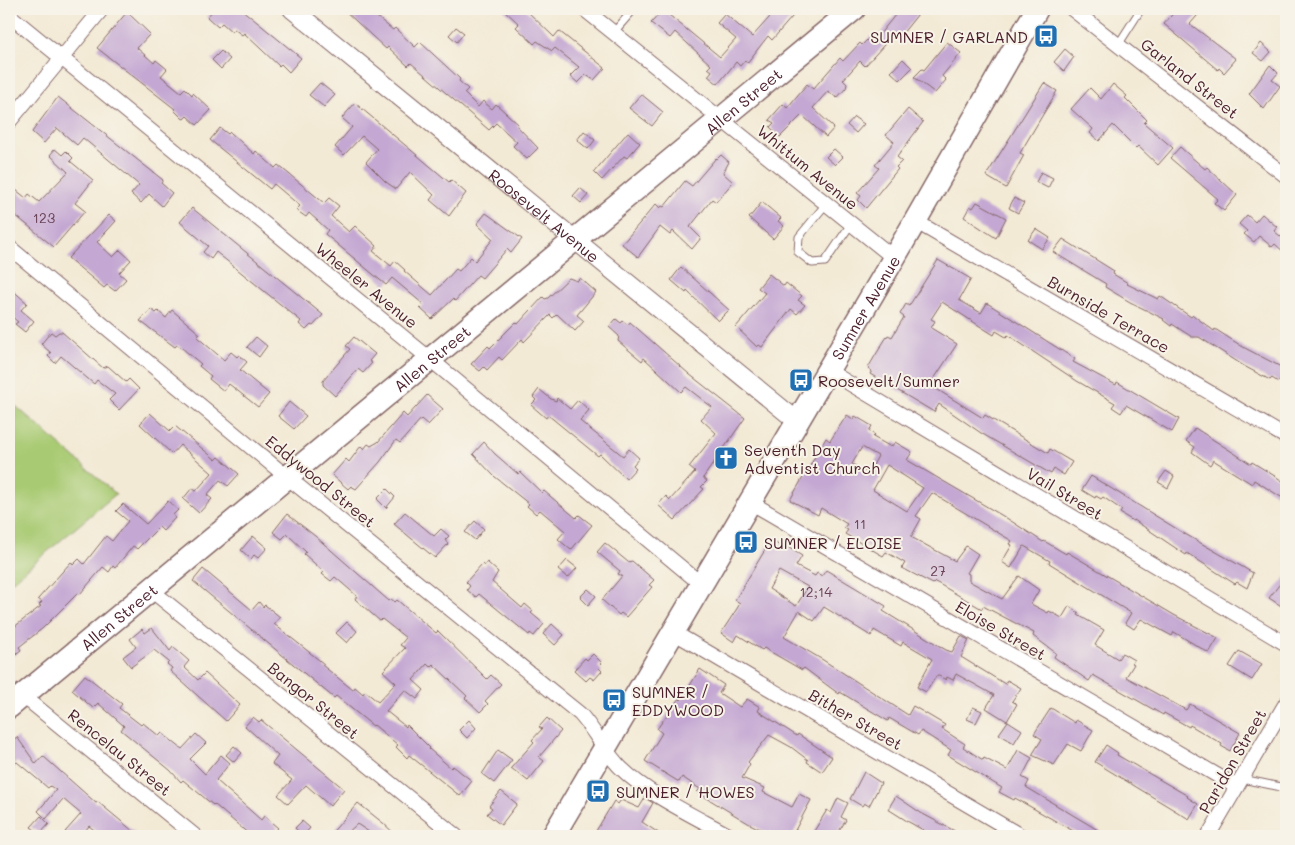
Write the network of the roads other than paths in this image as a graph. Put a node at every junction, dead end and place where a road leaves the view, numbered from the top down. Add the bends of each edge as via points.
1 (102, 9) edge
2 (292, 9) edge
3 (584, 9) edge
4 (634, 9) edge
5 (854, 9) edge
6 (1037, 9) edge
7 (1072, 9) edge
8 (1140, 9) edge
9 (9, 15) edge
10 (614, 33) junction
11 (1118, 45) junction
12 (61, 58) junction
13 (720, 119) junction
14 (9, 122) edge
15 (1286, 176) edge
16 (826, 204) junction
17 (915, 221) junction
18 (851, 224) junction
19 (574, 241) junction
20 (9, 247) edge
21 (894, 258) junction
22 (430, 359) junction
23 (827, 370) junction
24 (797, 421) junction
25 (1286, 437) edge
26 (287, 478) junction
27 (750, 502) junction
28 (701, 584) junction
29 (151, 590) junction
30 (674, 632) junction
31 (1286, 644) edge
32 (16, 701) edge
33 (1286, 703) edge
34 (604, 748) junction
35 (1239, 783) junction
36 (1286, 788) edge
37 (195, 836) edge
38 (456, 836) edge
39 (553, 836) edge
40 (730, 836) edge
41 (1021, 836) edge
42 (1208, 836) edge

1 - 12 street
2 - 19 street, Roosevelt Avenue
3 - 10 street, Whittum Avenue
4 - 10 lane
5 - 13 main road, Allen Street
6 - 17 main road, Sumner Avenue
7 - 11 street, Garland Street
8 - 11 lane
9 - 12 street, Wheeler Avenue
10 - 13 street, Whittum Avenue
11 - 15 street, Garland Street
12 - 14 street
12 - 22 street, Wheeler Avenue
13 - 16 street, Whittum Avenue
13 - 19 main road, Allen Street
16 - 18 street, Whittum Avenue
16 - 18 lane via 799,237 798,252 812,263 825,262
17 - 21 main road, Sumner Avenue
17 - 25 street, Burnside Terrace
18 - 21 street, Whittum Avenue
19 - 22 main road, Allen Street
19 - 24 street, Roosevelt Avenue
20 - 26 street, Eddywood Street
21 - 23 main road, Sumner Avenue
22 - 26 main road, Allen Street
22 - 28 street, Wheeler Avenue
23 - 24 main road, Sumner Avenue
23 - 31 street, Vail Street
24 - 27 main road, Sumner Avenue
26 - 29 main road, Allen Street
26 - 34 street, Eddywood Street via 580,714
27 - 28 main road, Sumner Avenue
27 - 35 street, Eloise Street
28 - 30 main road, Sumner Avenue
29 - 32 main road, Allen Street
29 - 38 street, Bangor Street
30 - 34 main road, Sumner Avenue
30 - 41 street, Bither Street
32 - 37 street, Rencelau Street
33 - 35 street, Paridon Street
34 - 39 main road, Sumner Avenue
34 - 40 street, Eddywood Street via 632,779
35 - 36 lane
35 - 42 street, Paridon Street

